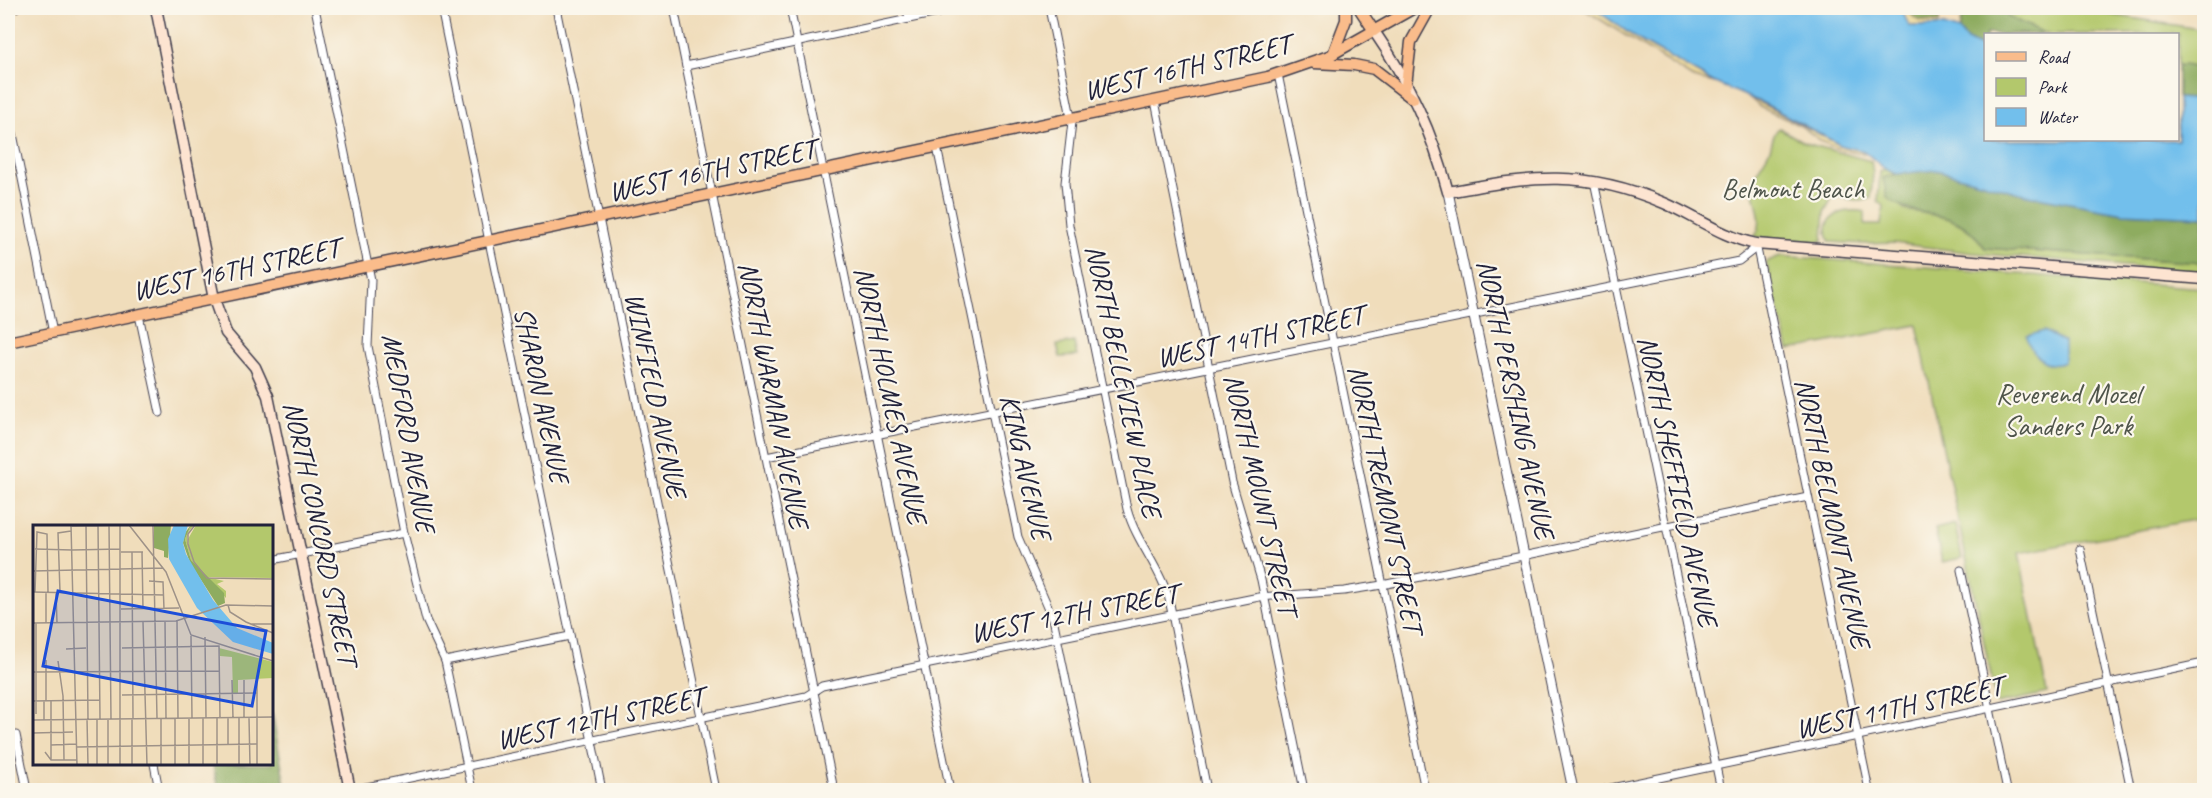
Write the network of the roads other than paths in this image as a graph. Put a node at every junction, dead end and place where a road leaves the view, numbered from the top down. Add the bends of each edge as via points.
1 (16, 8) edge
2 (156, 8) edge
3 (315, 8) edge
4 (441, 8) edge
5 (556, 8) edge
6 (674, 8) edge
7 (790, 8) edge
8 (907, 8) edge
9 (961, 8) edge
10 (1049, 8) edge
11 (1346, 8) edge
12 (1359, 8) edge
13 (1413, 8) edge
14 (1430, 8) edge
15 (8, 9) edge
16 (909, 19) junction
17 (1374, 31) junction
18 (797, 42) junction
19 (1333, 54) junction
20 (1311, 63) junction
21 (686, 66) junction
22 (1278, 74) junction
23 (1406, 85) junction
24 (1413, 99) junction
25 (1155, 101) junction
26 (8, 108) edge
27 (1072, 118) junction
28 (937, 147) junction
29 (824, 171) junction
30 (1594, 181) junction
31 (1448, 192) junction
32 (712, 194) junction
33 (599, 218) junction
34 (489, 241) junction
35 (1756, 244) junction
36 (368, 266) junction
37 (2205, 279) edge
38 (1616, 285) junction
39 (214, 298) junction
40 (1474, 314) junction
41 (139, 315) junction
42 (53, 333) junction
43 (8, 342) edge
44 (1332, 342) junction
45 (1209, 368) junction
46 (1103, 389) junction
47 (992, 412) junction
48 (160, 413) dead end
49 (878, 435) junction
50 (766, 458) junction
51 (1808, 497) junction
52 (1666, 526) junction
53 (404, 533) junction
54 (2080, 549) dead end
55 (301, 553) junction
56 (1524, 555) junction
57 (273, 560) edge
58 (1961, 570) dead end
59 (1382, 585) junction
60 (1264, 597) junction
61 (1172, 614) junction
62 (570, 636) junction
63 (1058, 638) junction
64 (445, 661) junction
65 (2205, 663) edge
66 (925, 665) junction
67 (2109, 684) junction
68 (813, 691) junction
69 (1990, 710) junction
70 (701, 718) junction
71 (16, 735) dead end
72 (1858, 738) junction
73 (592, 741) junction
74 (154, 765) edge
75 (467, 767) junction
76 (1716, 767) junction
77 (27, 790) edge
78 (159, 790) edge
79 (351, 790) edge
80 (472, 790) edge
81 (602, 790) edge
82 (716, 790) edge
83 (834, 790) edge
84 (950, 790) edge
85 (1089, 790) edge
86 (1207, 790) edge
87 (1304, 790) edge
88 (1425, 790) edge
89 (1573, 790) edge
90 (1602, 790) edge
91 (1721, 790) edge
92 (1869, 790) edge
93 (2007, 790) edge
94 (2131, 790) edge

1 - 15 street
2 - 39 main road, NORTH CONCORD STREET
3 - 36 street, MEDFORD AVENUE
4 - 34 street, SHARON AVENUE
5 - 33 street, WINFIELD AVENUE
6 - 21 street, NORTH WARMAN AVENUE
7 - 18 street, NORTH HOLMES AVENUE
8 - 16 street
9 - 16 street
10 - 27 street, NORTH BELLEVIEW PLACE
11 - 19 main road via 1346,20
12 - 17 main road
13 - 17 main road, WEST 16TH STREET
14 - 23 main road via 1411,42
16 - 18 street
17 - 19 main road, WEST 16TH STREET
17 - 23 main road, NORTH PERSHING AVENUE
18 - 21 street
18 - 29 street, NORTH HOLMES AVENUE
19 - 20 main road, WEST 16TH STREET
20 - 22 main road, WEST 16TH STREET
20 - 24 main road via 1374,69
21 - 32 street, NORTH WARMAN AVENUE
22 - 25 main road, WEST 16TH STREET
22 - 44 street, NORTH TREMONT STREET
23 - 24 main road, NORTH PERSHING AVENUE
24 - 31 main road, NORTH PERSHING AVENUE
25 - 27 main road, WEST 16TH STREET
25 - 45 street, NORTH MOUNT STREET
26 - 42 street
27 - 28 main road, WEST 16TH STREET
27 - 46 street, NORTH BELLEVIEW PLACE via 1066,210
28 - 29 main road, WEST 16TH STREET
28 - 47 street, KING AVENUE
29 - 32 main road, WEST 16TH STREET
29 - 49 street, NORTH HOLMES AVENUE
30 - 31 main road via 1532,178
30 - 35 main road via 1665,203 1726,234
30 - 38 street, NORTH SHEFFIELD AVENUE
31 - 40 street, NORTH PERSHING AVENUE
32 - 33 main road, WEST 16TH STREET
32 - 50 street, NORTH WARMAN AVENUE
33 - 34 main road, WEST 16TH STREET
33 - 70 street, WINFIELD AVENUE
34 - 36 main road, WEST 16TH STREET
34 - 62 street, SHARON AVENUE
35 - 37 main road
35 - 38 street, WEST 14TH STREET via 1739,261
35 - 51 street, NORTH BELMONT AVENUE
36 - 39 main road, WEST 16TH STREET
36 - 53 street, MEDFORD AVENUE via 368,346
38 - 40 street, WEST 14TH STREET
38 - 52 street, NORTH SHEFFIELD AVENUE
39 - 41 main road, WEST 16TH STREET
39 - 55 main road, NORTH CONCORD STREET via 226,333 253,363 266,387
40 - 44 street, WEST 14TH STREET
40 - 56 street, NORTH PERSHING AVENUE
41 - 42 main road, WEST 16TH STREET
41 - 48 street
42 - 43 main road, WEST 16TH STREET
44 - 45 street, WEST 14TH STREET
44 - 59 street, NORTH TREMONT STREET
45 - 46 street, WEST 14TH STREET
45 - 60 street, NORTH MOUNT STREET via 1236,498
46 - 47 street, WEST 14TH STREET
46 - 61 street, NORTH BELLEVIEW PLACE via 1131,520 1164,584
47 - 49 street, WEST 14TH STREET
47 - 63 street, KING AVENUE via 1019,540 1047,600
49 - 50 street, WEST 14TH STREET
49 - 66 street, NORTH HOLMES AVENUE
50 - 68 street, NORTH WARMAN AVENUE
51 - 52 street, WEST 12TH STREET
51 - 72 street, NORTH BELMONT AVENUE
52 - 56 street, WEST 12TH STREET
52 - 76 street, NORTH SHEFFIELD AVENUE
53 - 55 street
53 - 64 street, MEDFORD AVENUE via 426,620
54 - 67 street
55 - 57 street
55 - 79 main road, NORTH CONCORD STREET
56 - 59 street, WEST 12TH STREET
56 - 89 street, NORTH PERSHING AVENUE
58 - 69 street
59 - 60 street, WEST 12TH STREET
59 - 88 street, NORTH TREMONT STREET
60 - 61 street, WEST 12TH STREET
60 - 87 street, NORTH MOUNT STREET
61 - 63 street, WEST 12TH STREET
61 - 86 street, NORTH BELLEVIEW PLACE
62 - 64 street
62 - 73 street, SHARON AVENUE
63 - 66 street, WEST 12TH STREET
63 - 85 street, KING AVENUE
64 - 75 street, MEDFORD AVENUE
65 - 67 street, WEST 11TH STREET
66 - 68 street, WEST 12TH STREET
66 - 84 street, NORTH HOLMES AVENUE
67 - 69 street, WEST 11TH STREET
67 - 94 street
68 - 70 street, WEST 12TH STREET via 806,696
68 - 83 street, NORTH WARMAN AVENUE
69 - 72 street, WEST 11TH STREET
69 - 93 street
70 - 73 street, WEST 12TH STREET
70 - 82 street, WINFIELD AVENUE
71 - 77 street
72 - 76 street, WEST 11TH STREET
72 - 92 street, NORTH BELMONT AVENUE
73 - 75 street, WEST 12TH STREET
73 - 81 street, SHARON AVENUE
74 - 78 street
75 - 79 street, WEST 12TH STREET
75 - 80 street, MEDFORD AVENUE
76 - 90 street, WEST 11TH STREET
76 - 91 street, NORTH SHEFFIELD AVENUE

